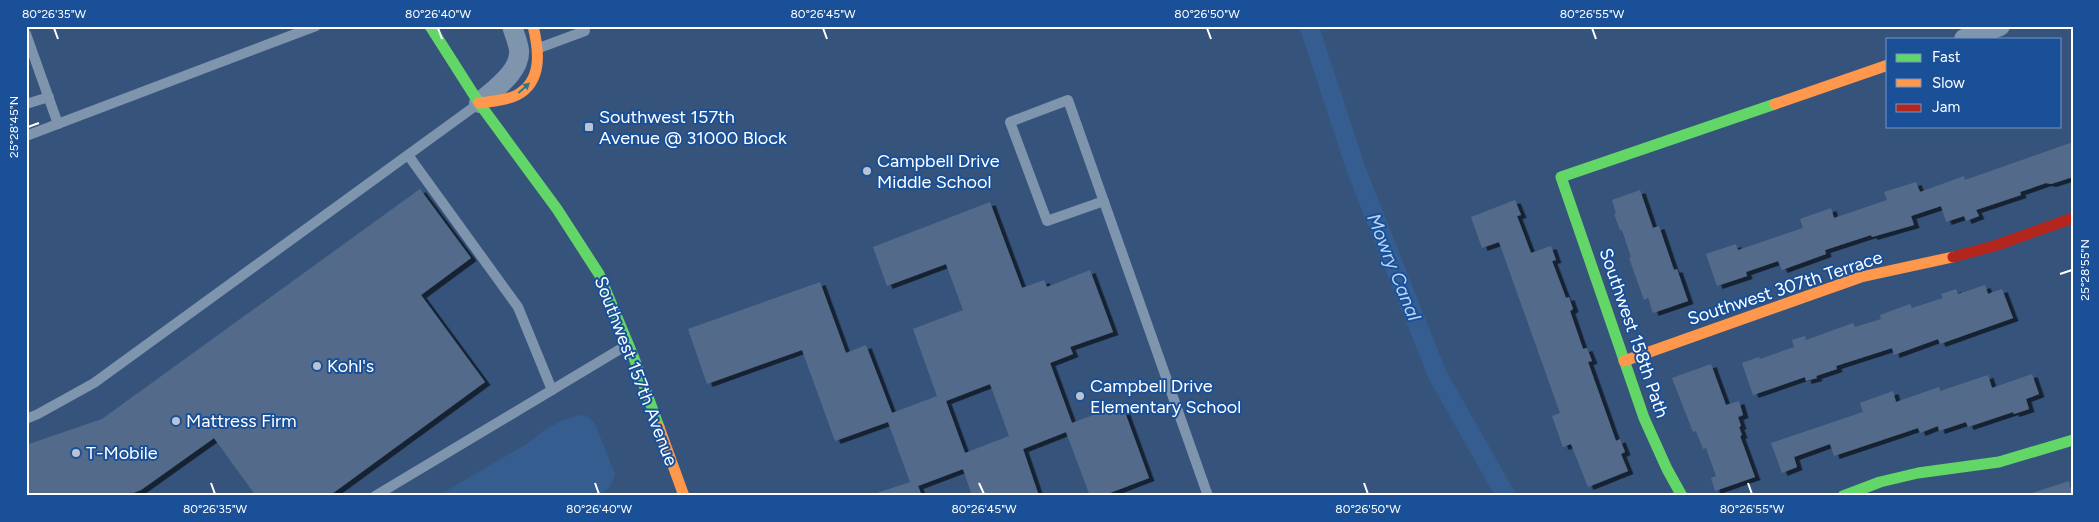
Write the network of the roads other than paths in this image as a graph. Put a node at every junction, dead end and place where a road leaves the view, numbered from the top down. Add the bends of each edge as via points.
1 (316, 26) edge
2 (430, 26) edge
3 (512, 26) edge
4 (533, 26) edge
5 (2000, 26) edge
6 (585, 32) dead end
7 (26, 34) edge
8 (1967, 38) edge
9 (539, 48) junction
10 (1886, 66) edge
11 (49, 97) junction
12 (479, 103) junction
13 (26, 104) edge
14 (58, 124) junction
15 (26, 136) edge
16 (408, 155) junction
17 (1104, 201) junction
18 (2073, 218) edge
19 (628, 344) junction
20 (1624, 361) junction
21 (552, 390) junction
22 (26, 419) edge
23 (2073, 440) edge
24 (375, 496) edge
25 (684, 496) edge
26 (1208, 496) edge
27 (1682, 496) edge
28 (1843, 496) edge

1 - 14 lane
2 - 12 street, Southwest 157th Avenue
3 - 12 street via 519,50 518,60 511,73
4 - 9 street
5 - 8 street
6 - 9 lane
7 - 11 lane
12 -> 9 street via 516,96 527,87 537,70
10 - 20 street, Southwest 158th Path via 1561,177
11 - 13 lane
11 - 14 lane
12 - 16 lane
12 - 19 street, Southwest 157th Avenue via 557,209 599,274
14 - 15 lane
16 - 21 lane via 518,307
16 - 22 lane via 94,383
17 - 17 lane via 1068,100 1010,122 1047,221
17 - 26 lane
18 - 20 street, Southwest 307th Terrace via 1994,246 1861,277
19 - 21 lane
19 - 25 street, Southwest 157th Avenue
20 - 27 street, Southwest 158th Path via 1644,418
21 - 24 lane
23 - 28 street via 1999,462 1918,473 1880,482

